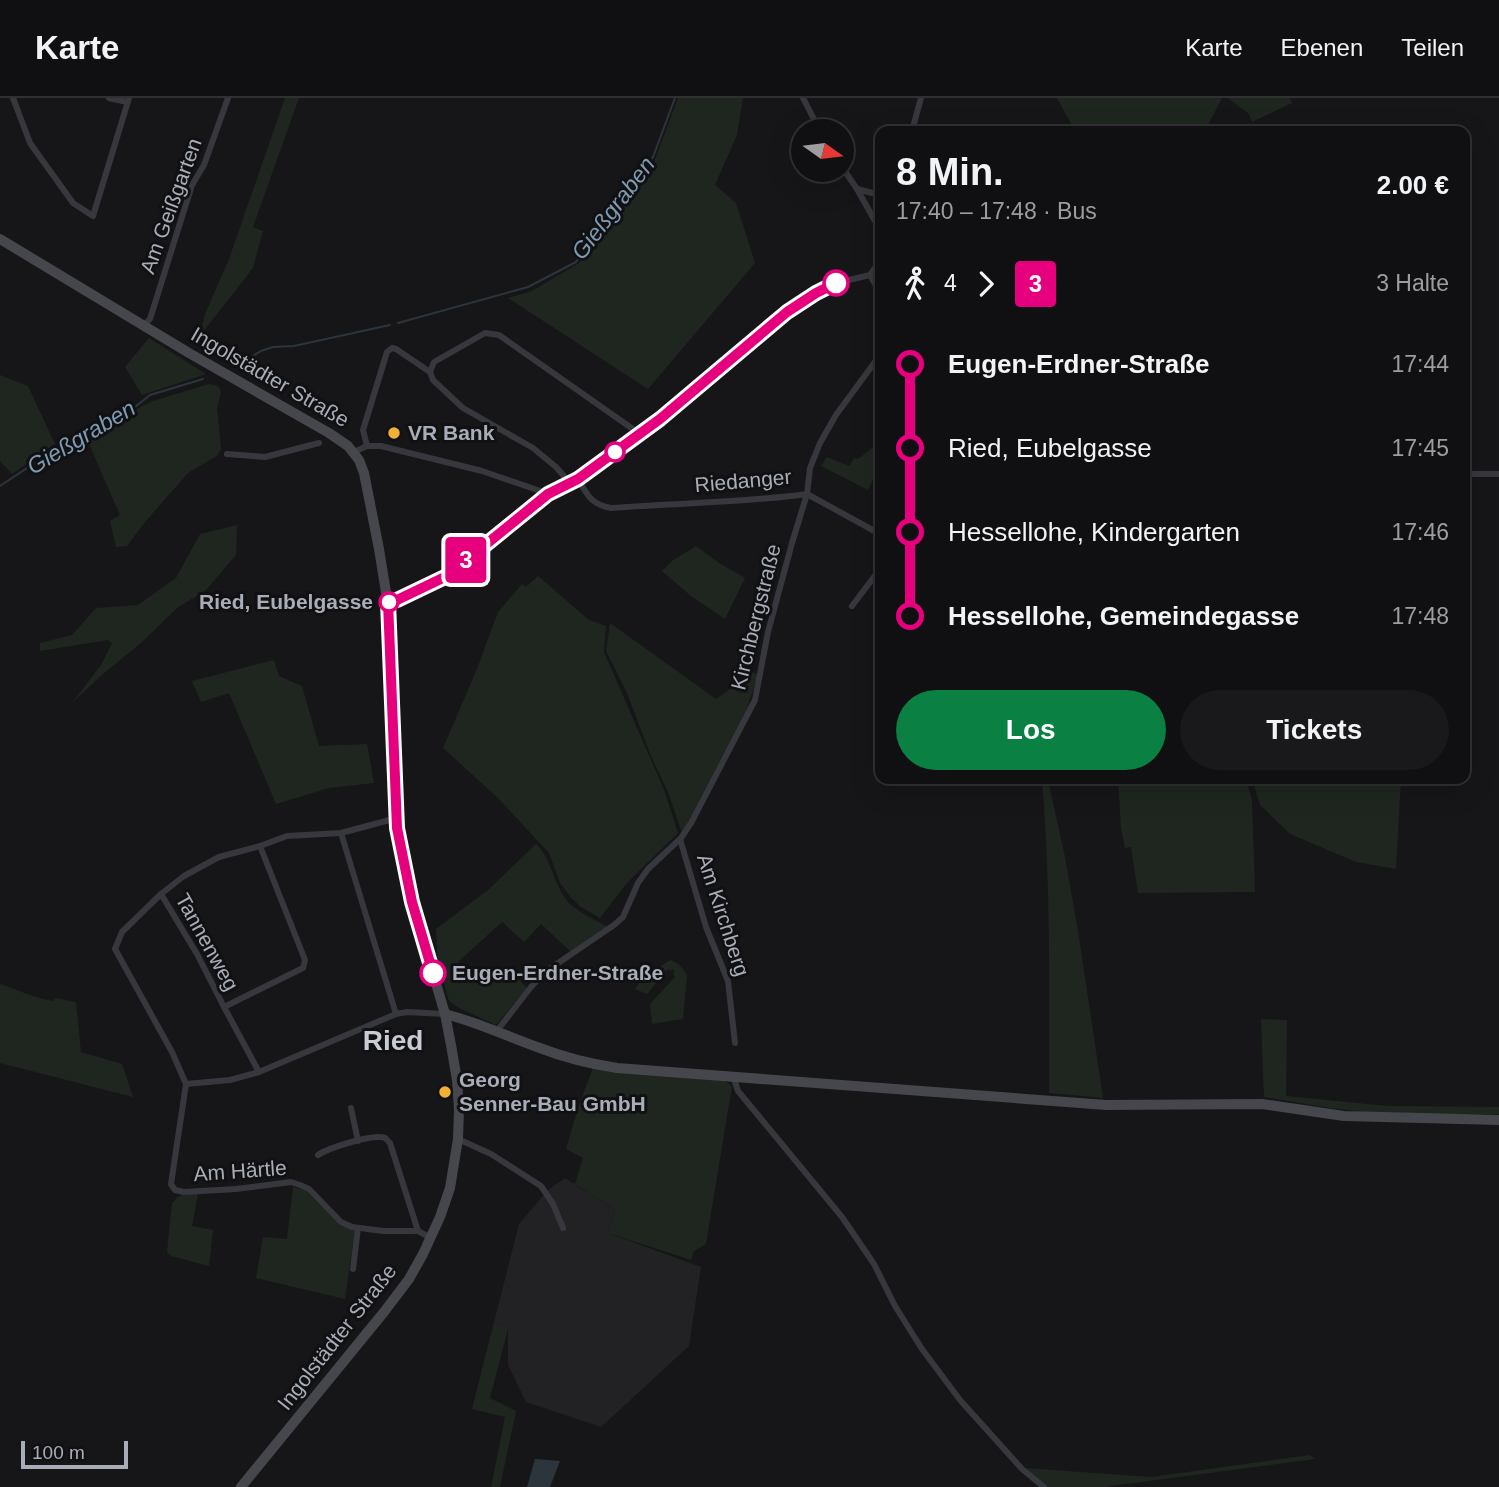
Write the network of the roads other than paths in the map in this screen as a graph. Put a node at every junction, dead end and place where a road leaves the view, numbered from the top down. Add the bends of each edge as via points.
1 (13, 98) edge
2 (109, 98) edge
3 (228, 98) edge
4 (803, 98) edge
5 (921, 98) edge
6 (128, 100) edge
7 (814, 119) edge
8 (913, 126) edge
9 (852, 182) edge
10 (857, 189) junction
11 (875, 194) edge
12 (875, 219) edge
13 (0, 239) edge
14 (875, 268) edge
15 (870, 275) junction
16 (875, 284) edge
17 (144, 325) junction
18 (875, 362) edge
19 (430, 372) junction
20 (640, 434) junction
21 (319, 443) dead end
22 (367, 446) junction
23 (354, 452) junction
24 (227, 454) dead end
25 (1470, 474) edge
26 (1499, 474) edge
27 (578, 479) junction
28 (570, 483) junction
29 (548, 494) junction
30 (807, 494) junction
31 (875, 531) edge
32 (875, 576) edge
33 (388, 602) junction
34 (852, 607) dead end
35 (397, 818) junction
36 (341, 833) junction
37 (680, 839) junction
38 (260, 846) junction
39 (161, 894) junction
40 (223, 1007) junction
41 (396, 1014) junction
42 (445, 1014) junction
43 (496, 1031) junction
44 (735, 1043) dead end
45 (258, 1072) junction
46 (733, 1076) junction
47 (186, 1083) junction
48 (351, 1108) dead end
49 (1499, 1120) edge
50 (458, 1139) junction
51 (358, 1141) junction
52 (318, 1155) dead end
53 (358, 1228) junction
54 (563, 1228) dead end
55 (418, 1231) junction
56 (431, 1238) junction
57 (353, 1269) dead end
58 (241, 1487) edge
59 (1044, 1487) edge

1 - 6 street via 30,143 73,202 93,216
2 - 6 street
3 - 17 street, Am Geißgarten via 192,185 150,319
4 - 7 street
5 - 8 street
9 - 10 street
10 - 11 street
10 - 12 street
13 - 17 main road, Ingolstädter Straße
14 - 15 street
15 - 16 street
15 - 20 street via 836,283 787,312
17 - 23 main road, Ingolstädter Straße via 341,440
18 - 30 street, Riedanger via 820,443 810,468
19 - 20 street via 433,362 485,333 499,335
19 - 22 street via 396,349 387,352 363,430
19 - 28 street via 463,408 533,448
20 - 27 street
21 - 24 street via 265,457
22 - 23 street
22 - 29 street via 461,465
23 - 33 main road, Ingolstädter Straße via 364,473
25 - 26 street
27 - 28 street
27 - 30 street, Riedanger via 597,505 611,508
28 - 29 street
29 - 33 street via 447,576
30 - 31 street
30 - 37 street, Kirchbergstraße via 768,632 755,700
32 - 34 street
33 - 35 main road, Ingolstädter Straße
35 - 36 street
35 - 42 main road, Ingolstädter Straße via 412,902
36 - 38 street via 287,836
36 - 41 street
37 - 43 street, Kirchbergstraße via 648,869 622,917 545,972
37 - 44 street, Am Kirchberg via 706,928 728,981
38 - 39 street via 219,857
38 - 40 street, Tannenweg via 305,960 303,968
39 - 40 street, Tannenweg
39 - 47 street via 122,932 115,948
40 - 45 street, Tannenweg
41 - 42 street
41 - 45 street
42 - 43 main road
42 - 50 main road, Ingolstädter Straße via 457,1080
43 - 46 main road via 594,1064
45 - 47 street via 230,1080
46 - 49 main road via 1106,1105 1262,1104 1344,1116
46 - 59 street via 738,1091 849,1227 915,1338 952,1390 991,1437
47 - 53 street, Am Härtle via 171,1184 175,1190 291,1182 309,1189 341,1222
48 - 51 street
50 - 54 street via 541,1186
50 - 56 main road, Ingolstädter Straße via 450,1188
51 - 52 street
51 - 55 street via 378,1136 390,1143
53 - 55 street, Am Härtle
53 - 57 street
55 - 56 street, Am Härtle
56 - 58 main road, Ingolstädter Straße via 393,1301

